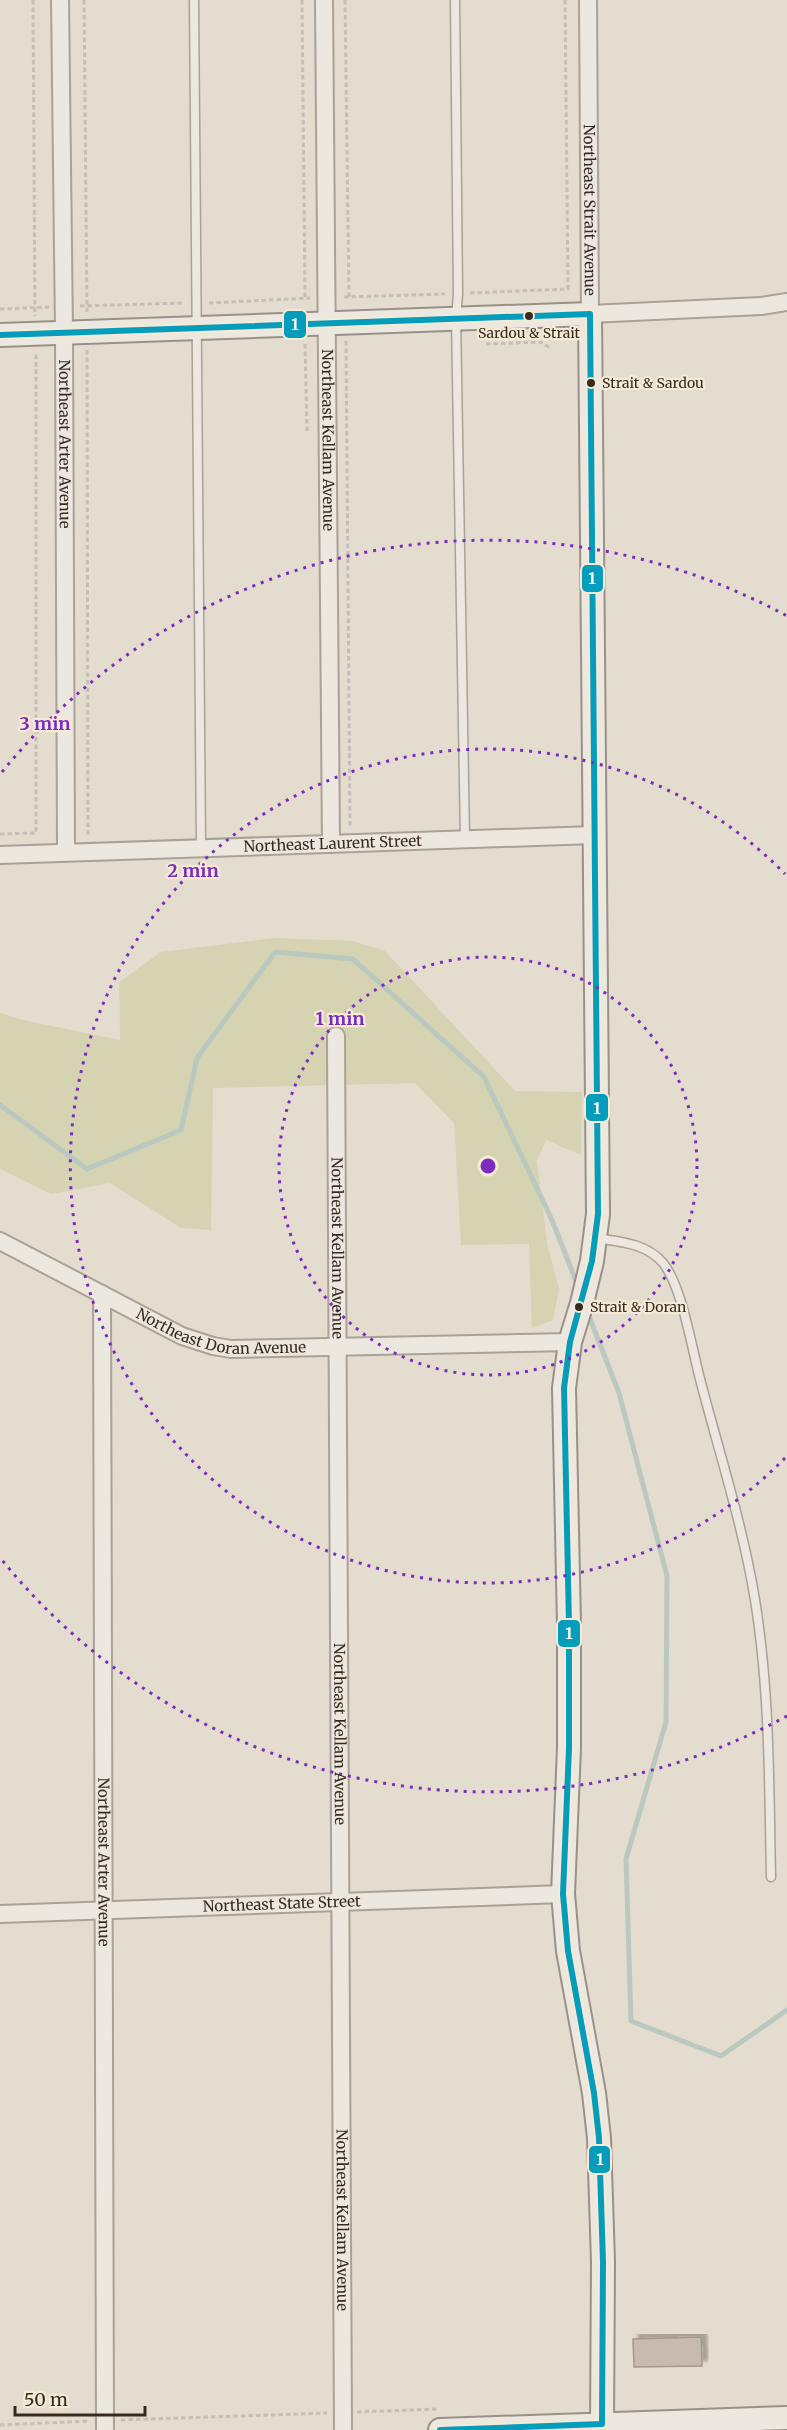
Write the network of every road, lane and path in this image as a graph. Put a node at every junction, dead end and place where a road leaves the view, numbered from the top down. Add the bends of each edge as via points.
1 (33, 0) edge
2 (60, 0) edge
3 (84, 0) edge
4 (194, 0) edge
5 (302, 0) edge
6 (324, 0) edge
7 (345, 0) edge
8 (455, 0) edge
9 (565, 0) edge
10 (588, 0) edge
11 (458, 294) junction
12 (349, 297) junction
13 (327, 298) junction
14 (305, 299) junction
15 (787, 302) edge
16 (197, 303) junction
17 (87, 306) junction
18 (63, 307) junction
19 (34, 308) junction
20 (0, 309) edge
21 (590, 314) junction
22 (456, 318) junction
23 (195, 328) junction
24 (337, 332) junction
25 (299, 333) junction
26 (0, 335) edge
27 (64, 342) junction
28 (36, 343) junction
29 (90, 344) junction
30 (486, 344) dead end
31 (549, 347) dead end
32 (307, 431) dead end
33 (0, 834) edge
34 (594, 835) junction
35 (465, 840) junction
36 (350, 843) junction
37 (331, 844) junction
38 (201, 848) junction
39 (66, 852) junction
40 (88, 852) junction
41 (0, 855) edge
42 (336, 1036) dead end
43 (595, 1238) junction
44 (0, 1241) edge
45 (102, 1294) junction
46 (570, 1342) junction
47 (338, 1348) junction
48 (771, 1877) dead end
49 (563, 1894) junction
50 (340, 1902) junction
51 (104, 1911) junction
52 (0, 1914) edge
53 (343, 2412) junction
54 (787, 2418) edge
55 (444, 2419) edge
56 (0, 2425) edge
57 (105, 2425) edge
58 (602, 2427) edge
59 (343, 2430) edge

1 - 19 path
2 - 18 street, Northeast Arter Avenue
3 - 17 path
4 - 16 lane
5 - 14 path
6 - 13 street, Northeast Kellam Avenue
7 - 12 path
8 - 11 lane
9 - 11 path via 568,289
10 - 21 street, Northeast Strait Avenue
11 - 12 path
11 - 22 lane
12 - 13 path
12 - 24 path
13 - 14 path
13 - 24 street, Northeast Kellam Avenue
14 - 16 path
14 - 25 path
15 - 21 street
16 - 17 path
16 - 23 lane
17 - 18 path
17 - 29 path
18 - 19 path
18 - 27 street, Northeast Arter Avenue
19 - 20 path
19 - 28 path
21 - 22 main road
21 - 34 main road, Northeast Strait Avenue
22 - 24 main road
22 - 35 lane
23 - 25 main road
23 - 29 main road
23 - 38 lane
24 - 25 main road
24 - 36 path
24 - 37 street, Northeast Kellam Avenue
25 - 32 path via 305,343
26 - 28 main road
27 - 28 main road
27 - 28 path
27 - 29 main road
27 - 39 street, Northeast Arter Avenue
28 - 33 path via 36,833
29 - 40 path
30 - 31 path via 540,342
34 - 35 street, Northeast Laurent Street
34 - 43 main road, Northeast Strait Avenue
35 - 36 street, Northeast Laurent Street
36 - 37 street, Northeast Laurent Street
37 - 38 street, Northeast Laurent Street
38 - 40 street, Northeast Laurent Street
39 - 40 street, Northeast Laurent Street
39 - 41 street, Northeast Laurent Street
42 - 47 street, Northeast Kellam Avenue
43 - 46 main road, Northeast Strait Avenue
43 - 48 lane via 625,1242 651,1252 671,1275 683,1313 755,1599 768,1720
44 - 45 street, Northeast Doran Avenue
45 - 47 street, Northeast Doran Avenue via 182,1336 213,1346 249,1350
45 - 51 street, Northeast Arter Avenue
46 - 47 street, Northeast Doran Avenue
46 - 49 main road, Northeast Strait Avenue via 564,1388 569,1659
47 - 50 street, Northeast Kellam Avenue
49 - 50 street, Northeast State Street
49 - 58 main road, Northeast Strait Avenue via 568,1951 599,2138
50 - 51 street, Northeast State Street
50 - 53 street, Northeast Kellam Avenue
51 - 52 street, Northeast State Street
51 - 57 street, Northeast Arter Avenue
53 - 55 path
53 - 57 path
53 - 59 street, Northeast Kellam Avenue
54 - 58 main road
55 - 58 main road
56 - 57 path

